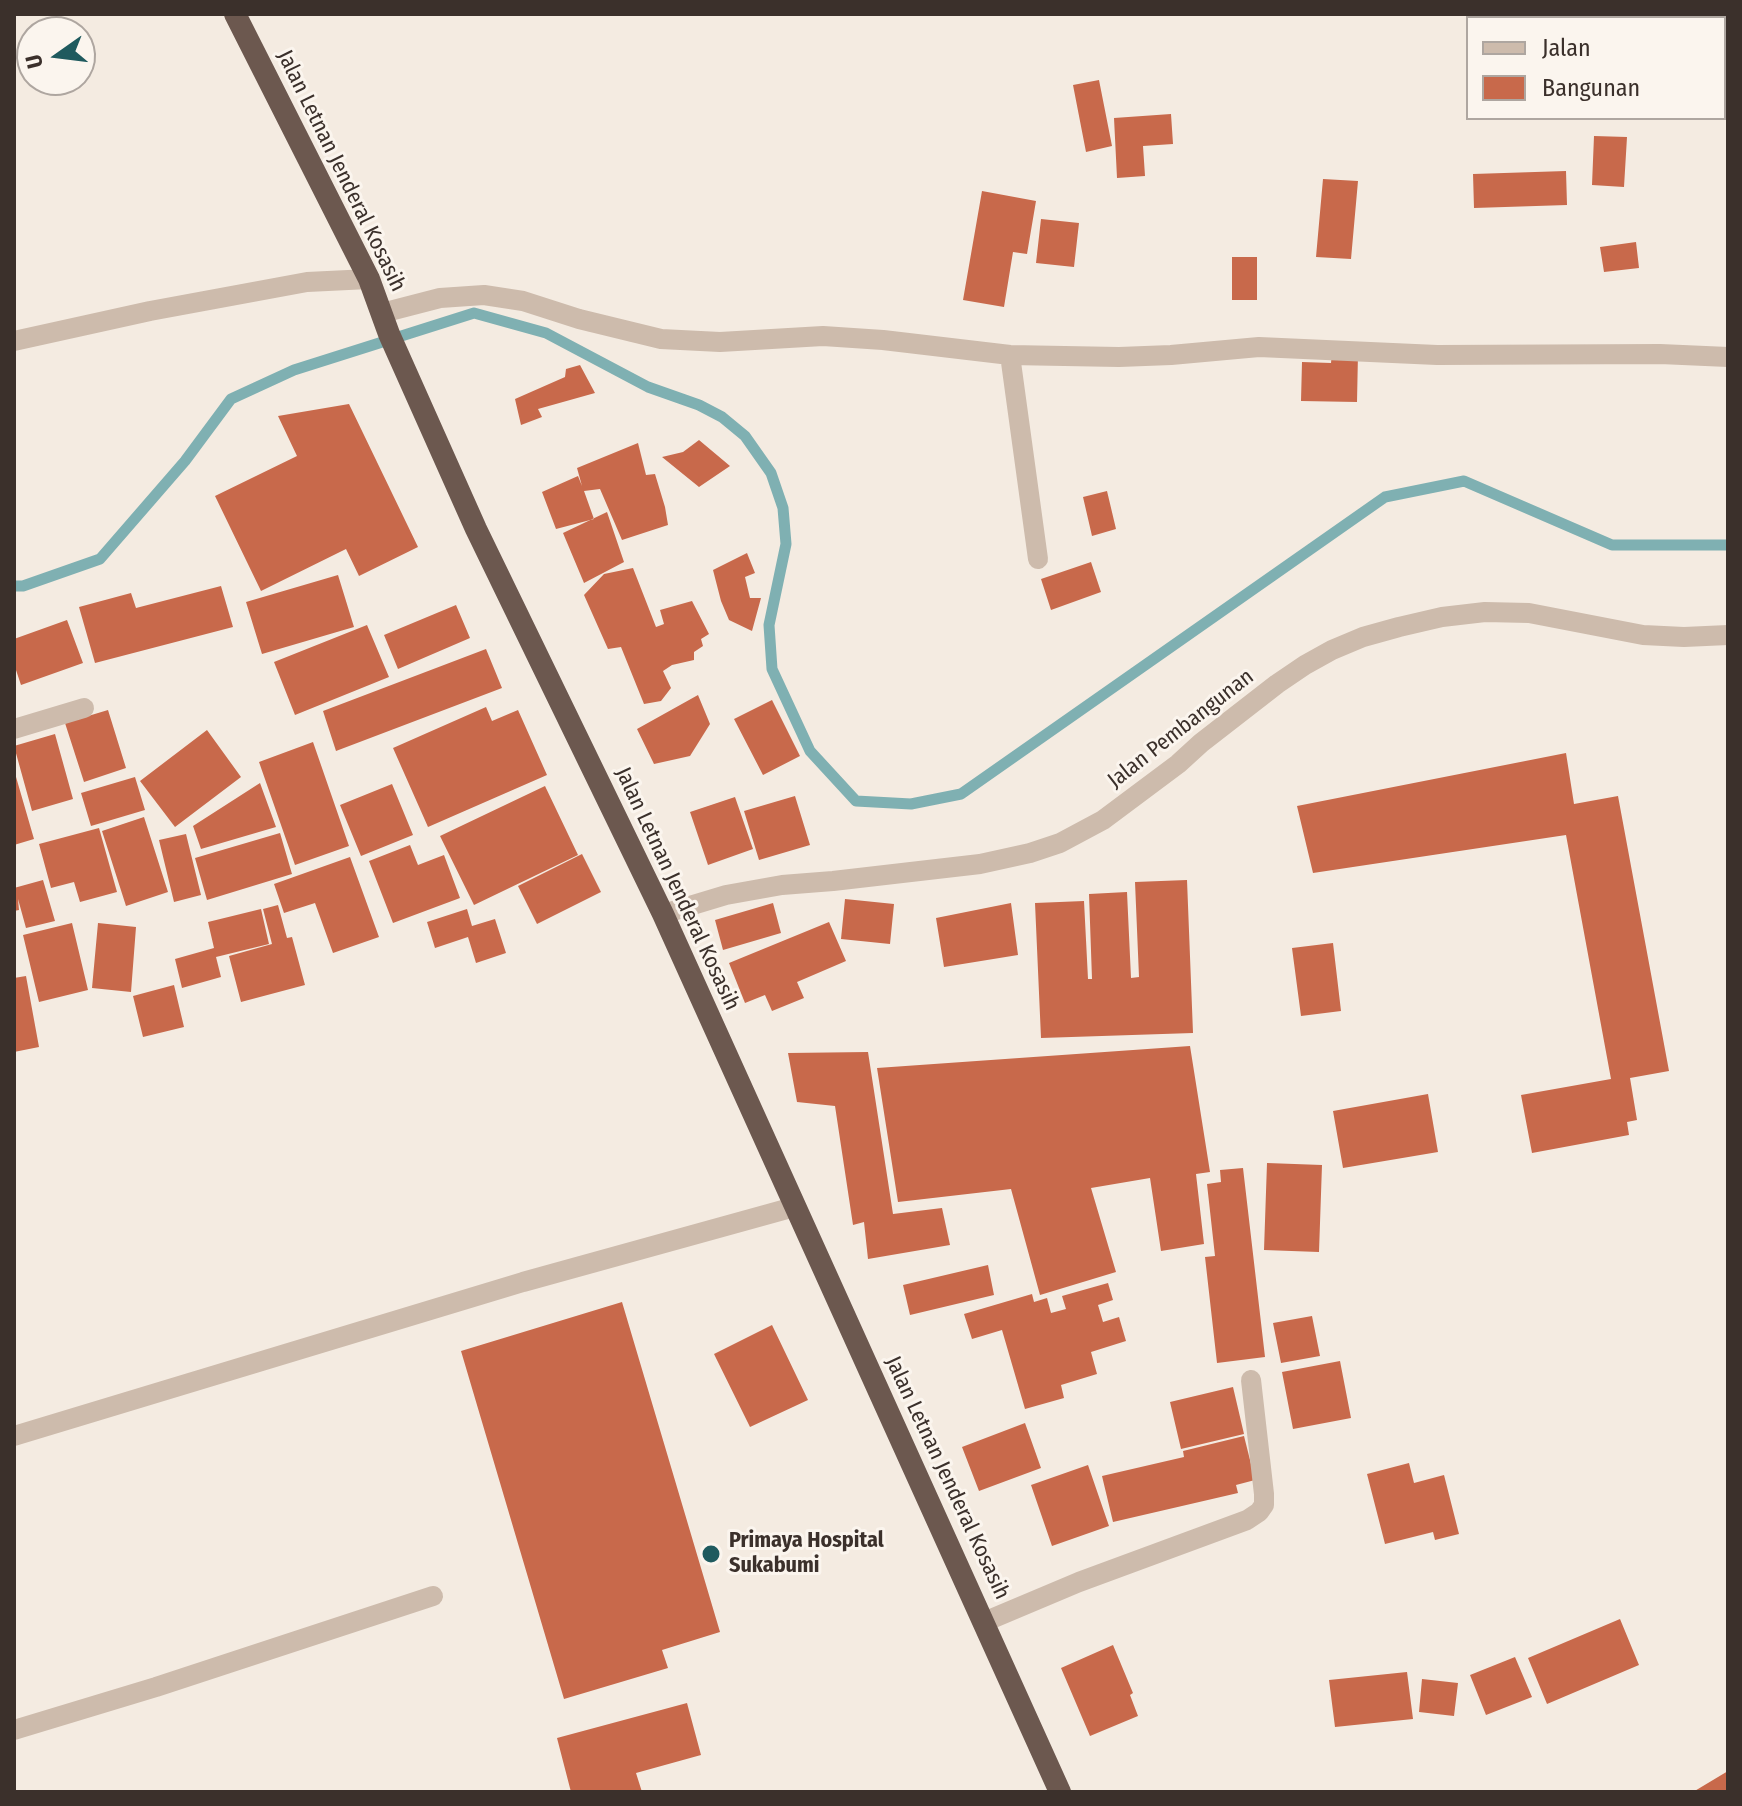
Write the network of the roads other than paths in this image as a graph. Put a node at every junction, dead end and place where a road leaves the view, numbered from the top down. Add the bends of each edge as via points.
1 (235, 14) edge
2 (369, 279) junction
3 (386, 324) junction
4 (14, 341) edge
5 (1010, 355) junction
6 (1728, 357) edge
7 (1038, 559) dead end
8 (1728, 635) edge
9 (84, 708) dead end
10 (14, 729) edge
11 (663, 914) junction
12 (794, 1207) junction
13 (1251, 1380) dead end
14 (14, 1436) edge
15 (433, 1596) dead end
16 (984, 1622) junction
17 (14, 1730) edge
18 (1060, 1792) edge

1 - 2 highway, Jalan Letnan Jenderal Kosasih
2 - 3 highway, Jalan Letnan Jenderal Kosasih
2 - 4 street via 307,282
3 - 5 street via 440,298 484,295 661,339 720,342 823,336
3 - 11 highway, Jalan Letnan Jenderal Kosasih via 476,529
5 - 6 street via 1132,357 1259,347 1437,355
5 - 7 street
8 - 11 street, Jalan Pembangunan via 1643,635 1529,613 1485,612 1399,627 1363,637 1305,665 1103,820 1060,843 980,864 726,895
9 - 10 street
11 - 12 highway, Jalan Letnan Jenderal Kosasih
12 - 14 street via 523,1282
12 - 16 highway, Jalan Letnan Jenderal Kosasih
13 - 16 street via 1264,1494 1259,1512
15 - 17 street
16 - 18 highway, Jalan Letnan Jenderal Kosasih

